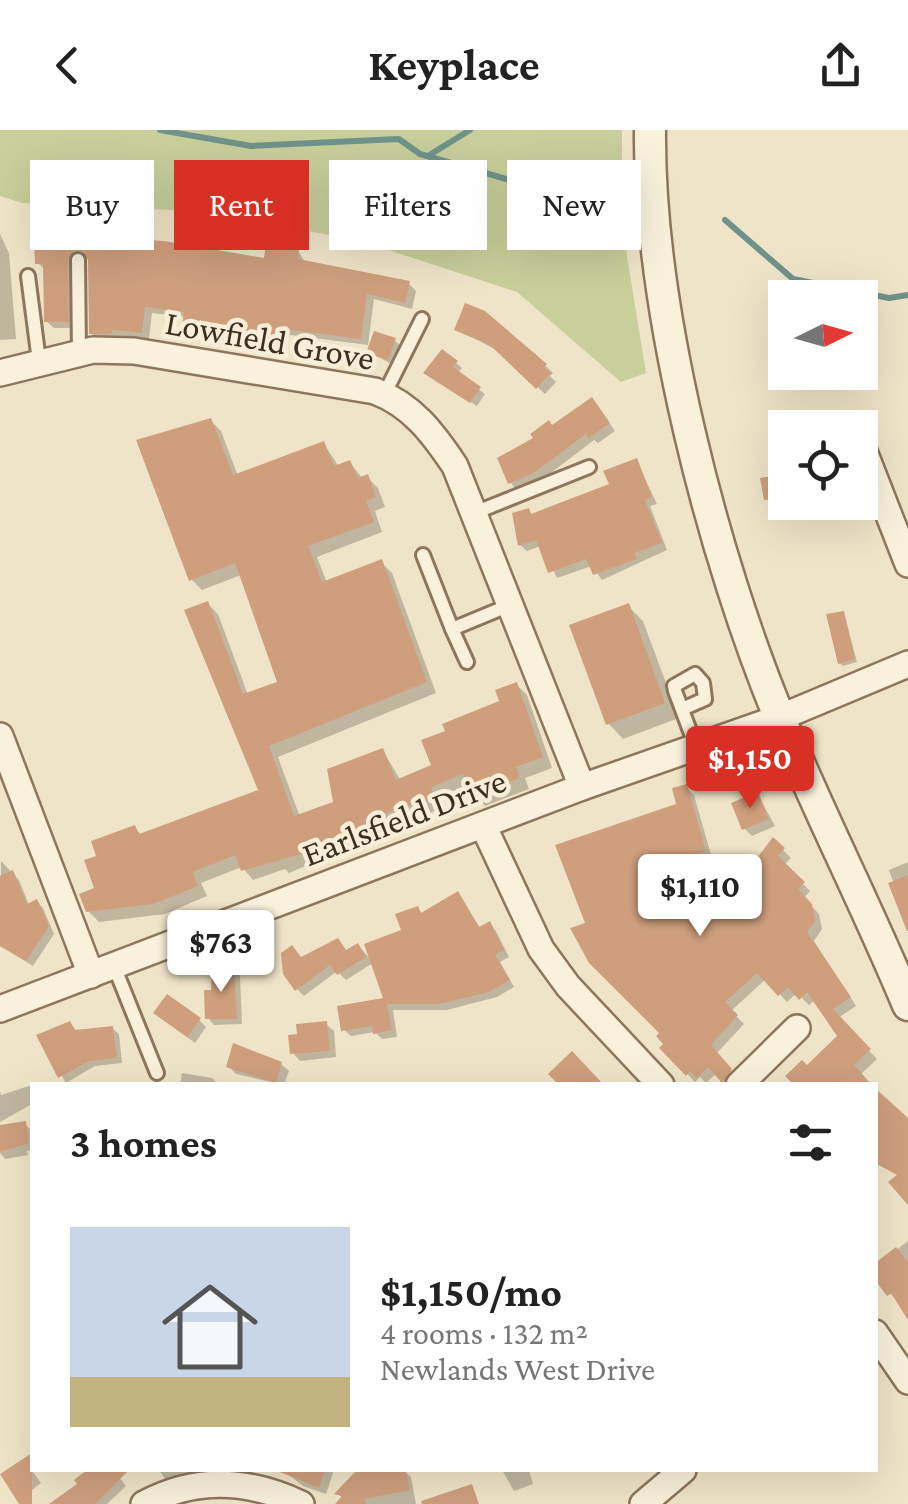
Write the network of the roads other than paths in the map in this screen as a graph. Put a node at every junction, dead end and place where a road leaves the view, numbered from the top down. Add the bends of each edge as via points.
1 (650, 130) edge
2 (78, 260) dead end
3 (28, 276) dead end
4 (422, 319) dead end
5 (78, 353) junction
6 (39, 361) junction
7 (0, 373) edge
8 (384, 395) junction
9 (590, 466) dead end
10 (878, 487) edge
11 (474, 513) junction
12 (423, 555) dead end
13 (908, 564) edge
14 (510, 605) junction
15 (452, 629) junction
16 (468, 662) dead end
17 (908, 664) edge
18 (682, 709) dead end
19 (780, 718) junction
20 (0, 736) edge
21 (696, 747) junction
22 (582, 787) junction
23 (483, 825) junction
24 (102, 970) junction
25 (908, 1005) edge
26 (0, 1009) edge
27 (797, 1028) dead end
28 (157, 1073) dead end
29 (658, 1082) edge
30 (742, 1082) edge
31 (878, 1337) edge
32 (908, 1381) edge
33 (681, 1472) edge
34 (144, 1504) edge
35 (301, 1504) edge
36 (643, 1504) edge

1 - 19 street via 661,277 693,438 740,608
2 - 5 lane
3 - 6 lane
4 - 8 lane
5 - 6 street, Lowfield Grove
5 - 8 street, Lowfield Grove via 134,351
6 - 7 street, Lowfield Grove
8 - 11 street, Lowfield Grove via 430,428
9 - 11 lane
10 - 13 street
11 - 14 street, Lowfield Grove
12 - 15 lane
14 - 15 lane
14 - 22 street, Lowfield Grove
15 - 16 lane
17 - 19 street, Earlsfield Drive
18 - 21 lane
19 - 21 street, Earlsfield Drive
19 - 25 street
20 - 24 street
21 - 22 street, Earlsfield Drive
22 - 23 street, Earlsfield Drive
23 - 24 street, Earlsfield Drive
23 - 29 street via 541,949
24 - 26 street, Earlsfield Drive
24 - 28 lane
27 - 30 street
31 - 32 street
33 - 36 street
34 - 35 street via 208,1481

